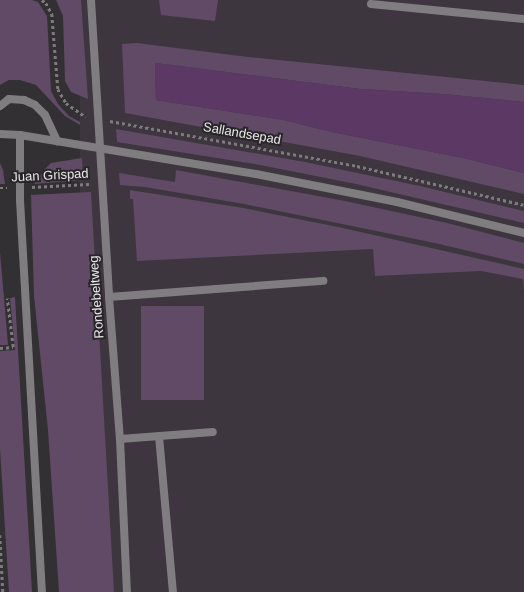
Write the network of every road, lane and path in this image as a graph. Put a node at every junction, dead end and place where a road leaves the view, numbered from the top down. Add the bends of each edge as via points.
1 (42, 0) edge
2 (91, 0) edge
3 (371, 4) dead end
4 (524, 19) edge
5 (0, 106) edge
6 (99, 119) junction
7 (0, 134) edge
8 (20, 135) junction
9 (57, 141) junction
10 (100, 149) junction
11 (102, 183) junction
12 (20, 187) junction
13 (0, 188) edge
14 (524, 205) edge
15 (524, 233) edge
16 (323, 281) dead end
17 (109, 297) junction
18 (7, 298) dead end
19 (0, 348) edge
20 (213, 432) dead end
21 (159, 436) junction
22 (120, 439) junction
23 (0, 535) edge
24 (3, 592) edge
25 (42, 592) edge
26 (127, 592) edge
27 (173, 592) edge

1 - 6 path, Sallandsepad via 52,14 58,89 66,103 83,116
2 - 6 street, Rondebeltweg
3 - 4 street
5 - 9 street via 9,99 24,100 35,105 45,115
6 - 10 street, Rondebeltweg
6 - 14 path, Sallandsepad via 349,164
7 - 8 street
8 - 9 street
8 - 12 street
9 - 10 street
10 - 11 street, Rondebeltweg
10 - 15 street via 271,177 397,202
11 - 12 path, Juan Grispad
11 - 17 street, Rondebeltweg
12 - 13 path, Juan Grispad
12 - 25 street
16 - 17 street
17 - 22 street, Rondebeltweg
18 - 19 path via 13,347
20 - 21 street
21 - 22 street
21 - 27 street
22 - 26 street, Rondebeltweg
23 - 24 path

